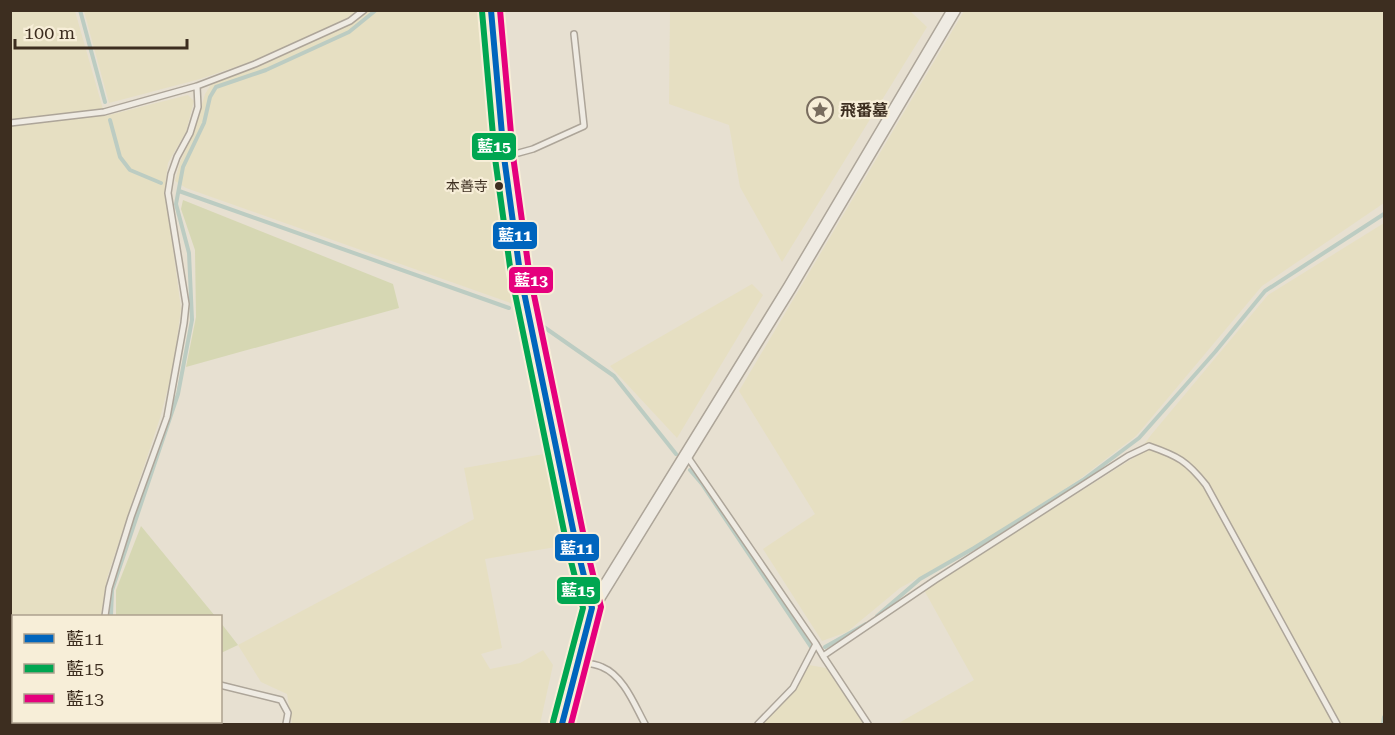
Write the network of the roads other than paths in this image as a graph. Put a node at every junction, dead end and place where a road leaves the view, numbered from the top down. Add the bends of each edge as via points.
1 (364, 10) edge
2 (491, 10) edge
3 (954, 10) edge
4 (574, 34) dead end
5 (196, 86) junction
6 (10, 123) edge
7 (504, 158) junction
8 (687, 456) junction
9 (592, 608) junction
10 (105, 615) edge
11 (816, 644) junction
12 (823, 656) junction
13 (578, 662) junction
14 (222, 685) edge
15 (286, 724) edge
16 (562, 724) edge
17 (645, 724) edge
18 (758, 724) edge
19 (868, 724) edge
20 (1337, 724) edge

1 - 5 lane via 350,21 255,64
2 - 7 street
3 - 8 street
4 - 7 lane via 584,126
5 - 6 lane via 104,112
5 - 10 lane via 198,107 171,174 168,193 186,304 184,323 167,417 131,517 109,588
7 - 9 street via 519,273
8 - 9 street
8 - 11 lane
9 - 13 street
11 - 12 lane
11 - 18 lane via 794,688
12 - 19 lane
12 - 20 lane via 1070,493 1149,446 1176,456 1206,485
13 - 16 street
13 - 17 lane via 603,667 617,678
14 - 15 lane via 281,700 288,713

